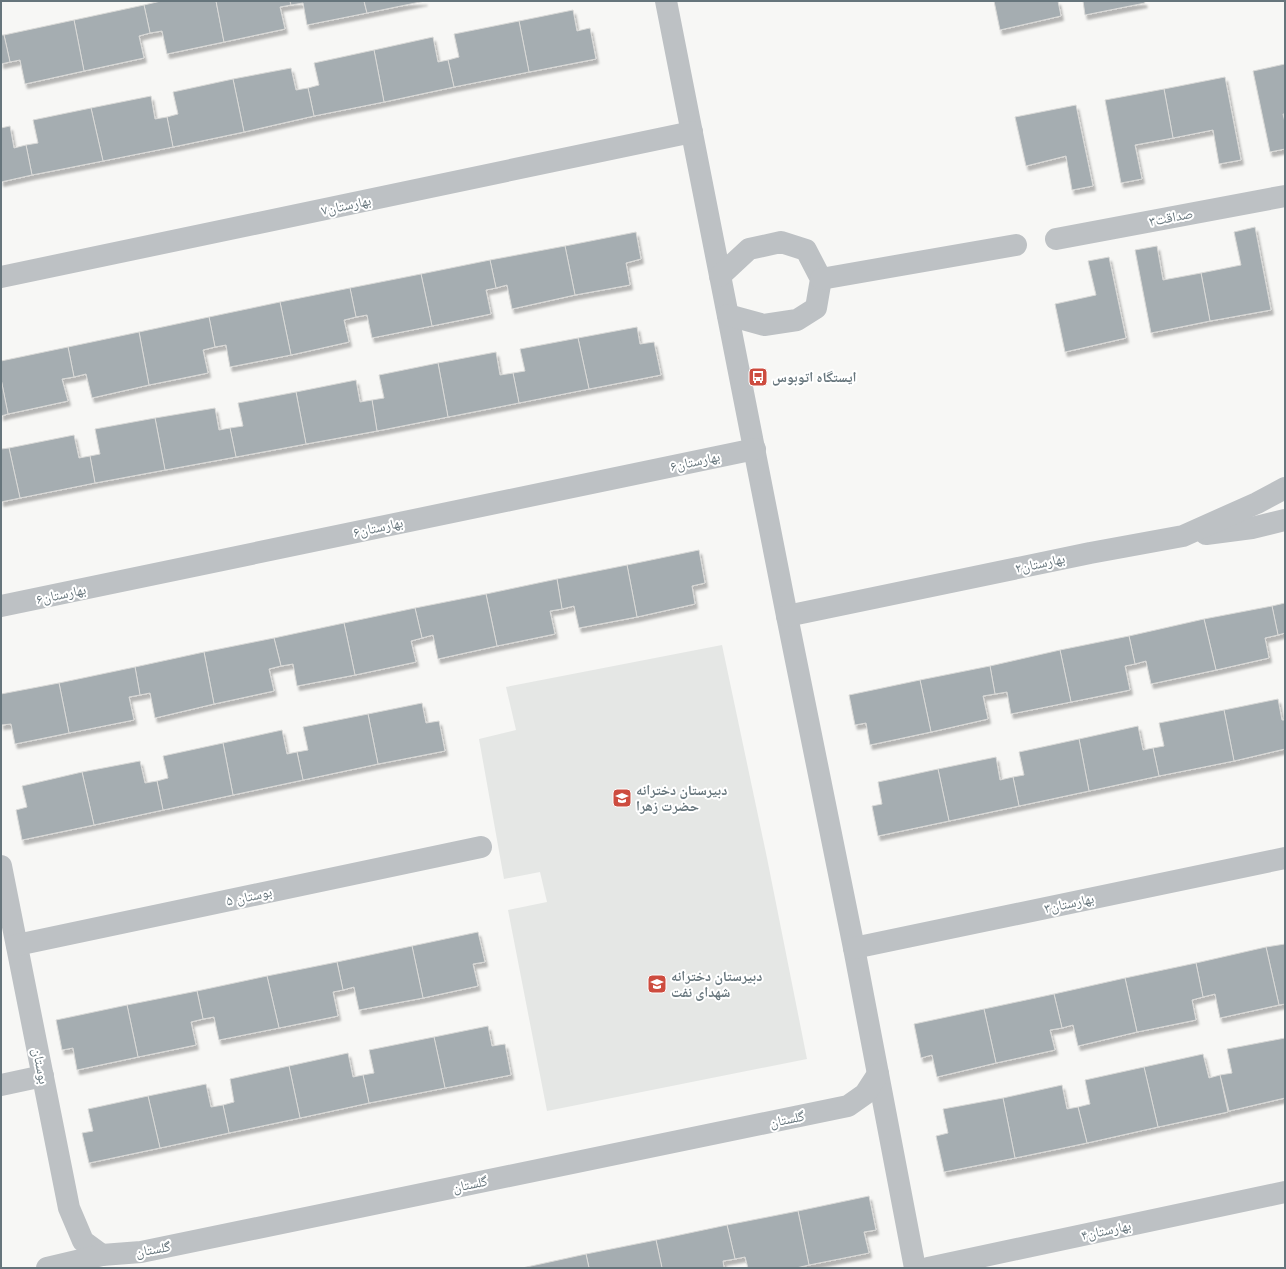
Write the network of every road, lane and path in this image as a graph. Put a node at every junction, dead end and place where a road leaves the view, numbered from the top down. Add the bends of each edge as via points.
1 (666, 1) edge
2 (692, 132) junction
3 (1285, 196) edge
4 (1056, 239) dead end
5 (1016, 245) dead end
6 (720, 276) junction
7 (1, 277) edge
8 (821, 279) junction
9 (728, 315) junction
10 (755, 449) junction
11 (1285, 488) edge
12 (1285, 520) edge
13 (1183, 536) junction
14 (1, 606) edge
15 (787, 616) junction
16 (481, 847) dead end
17 (1285, 858) edge
18 (1, 866) edge
19 (17, 945) junction
20 (854, 948) junction
21 (878, 1074) junction
22 (43, 1076) junction
23 (1, 1085) edge
24 (1285, 1192) edge
25 (102, 1255) junction
26 (47, 1268) edge
27 (915, 1268) edge
28 (928, 1268) edge

1 - 2 street
2 - 6 street
2 - 7 street, بهارستان۷
3 - 4 street, صداقت۳
5 - 8 street
6 - 8 street via 749,249 781,242 806,250
6 - 9 street
8 - 9 street via 816,308 797,320 764,325
9 - 10 street
10 - 14 street, بهارستان۶
10 - 15 street
11 - 13 street, بهارستان۲
12 - 13 street via 1252,528
13 - 15 street, بهارستان۲
15 - 20 street
16 - 19 street, بوستان ۵
17 - 20 street, بهارستان۳
18 - 19 street, بوستان
19 - 22 street, بوستان
20 - 21 street
21 - 25 street, گلستان via 865,1094 848,1106 141,1252
21 - 27 street
22 - 23 street
22 - 25 street, بوستان via 69,1208 83,1241
24 - 28 street, بهارستان۴
25 - 26 street, گلستان

